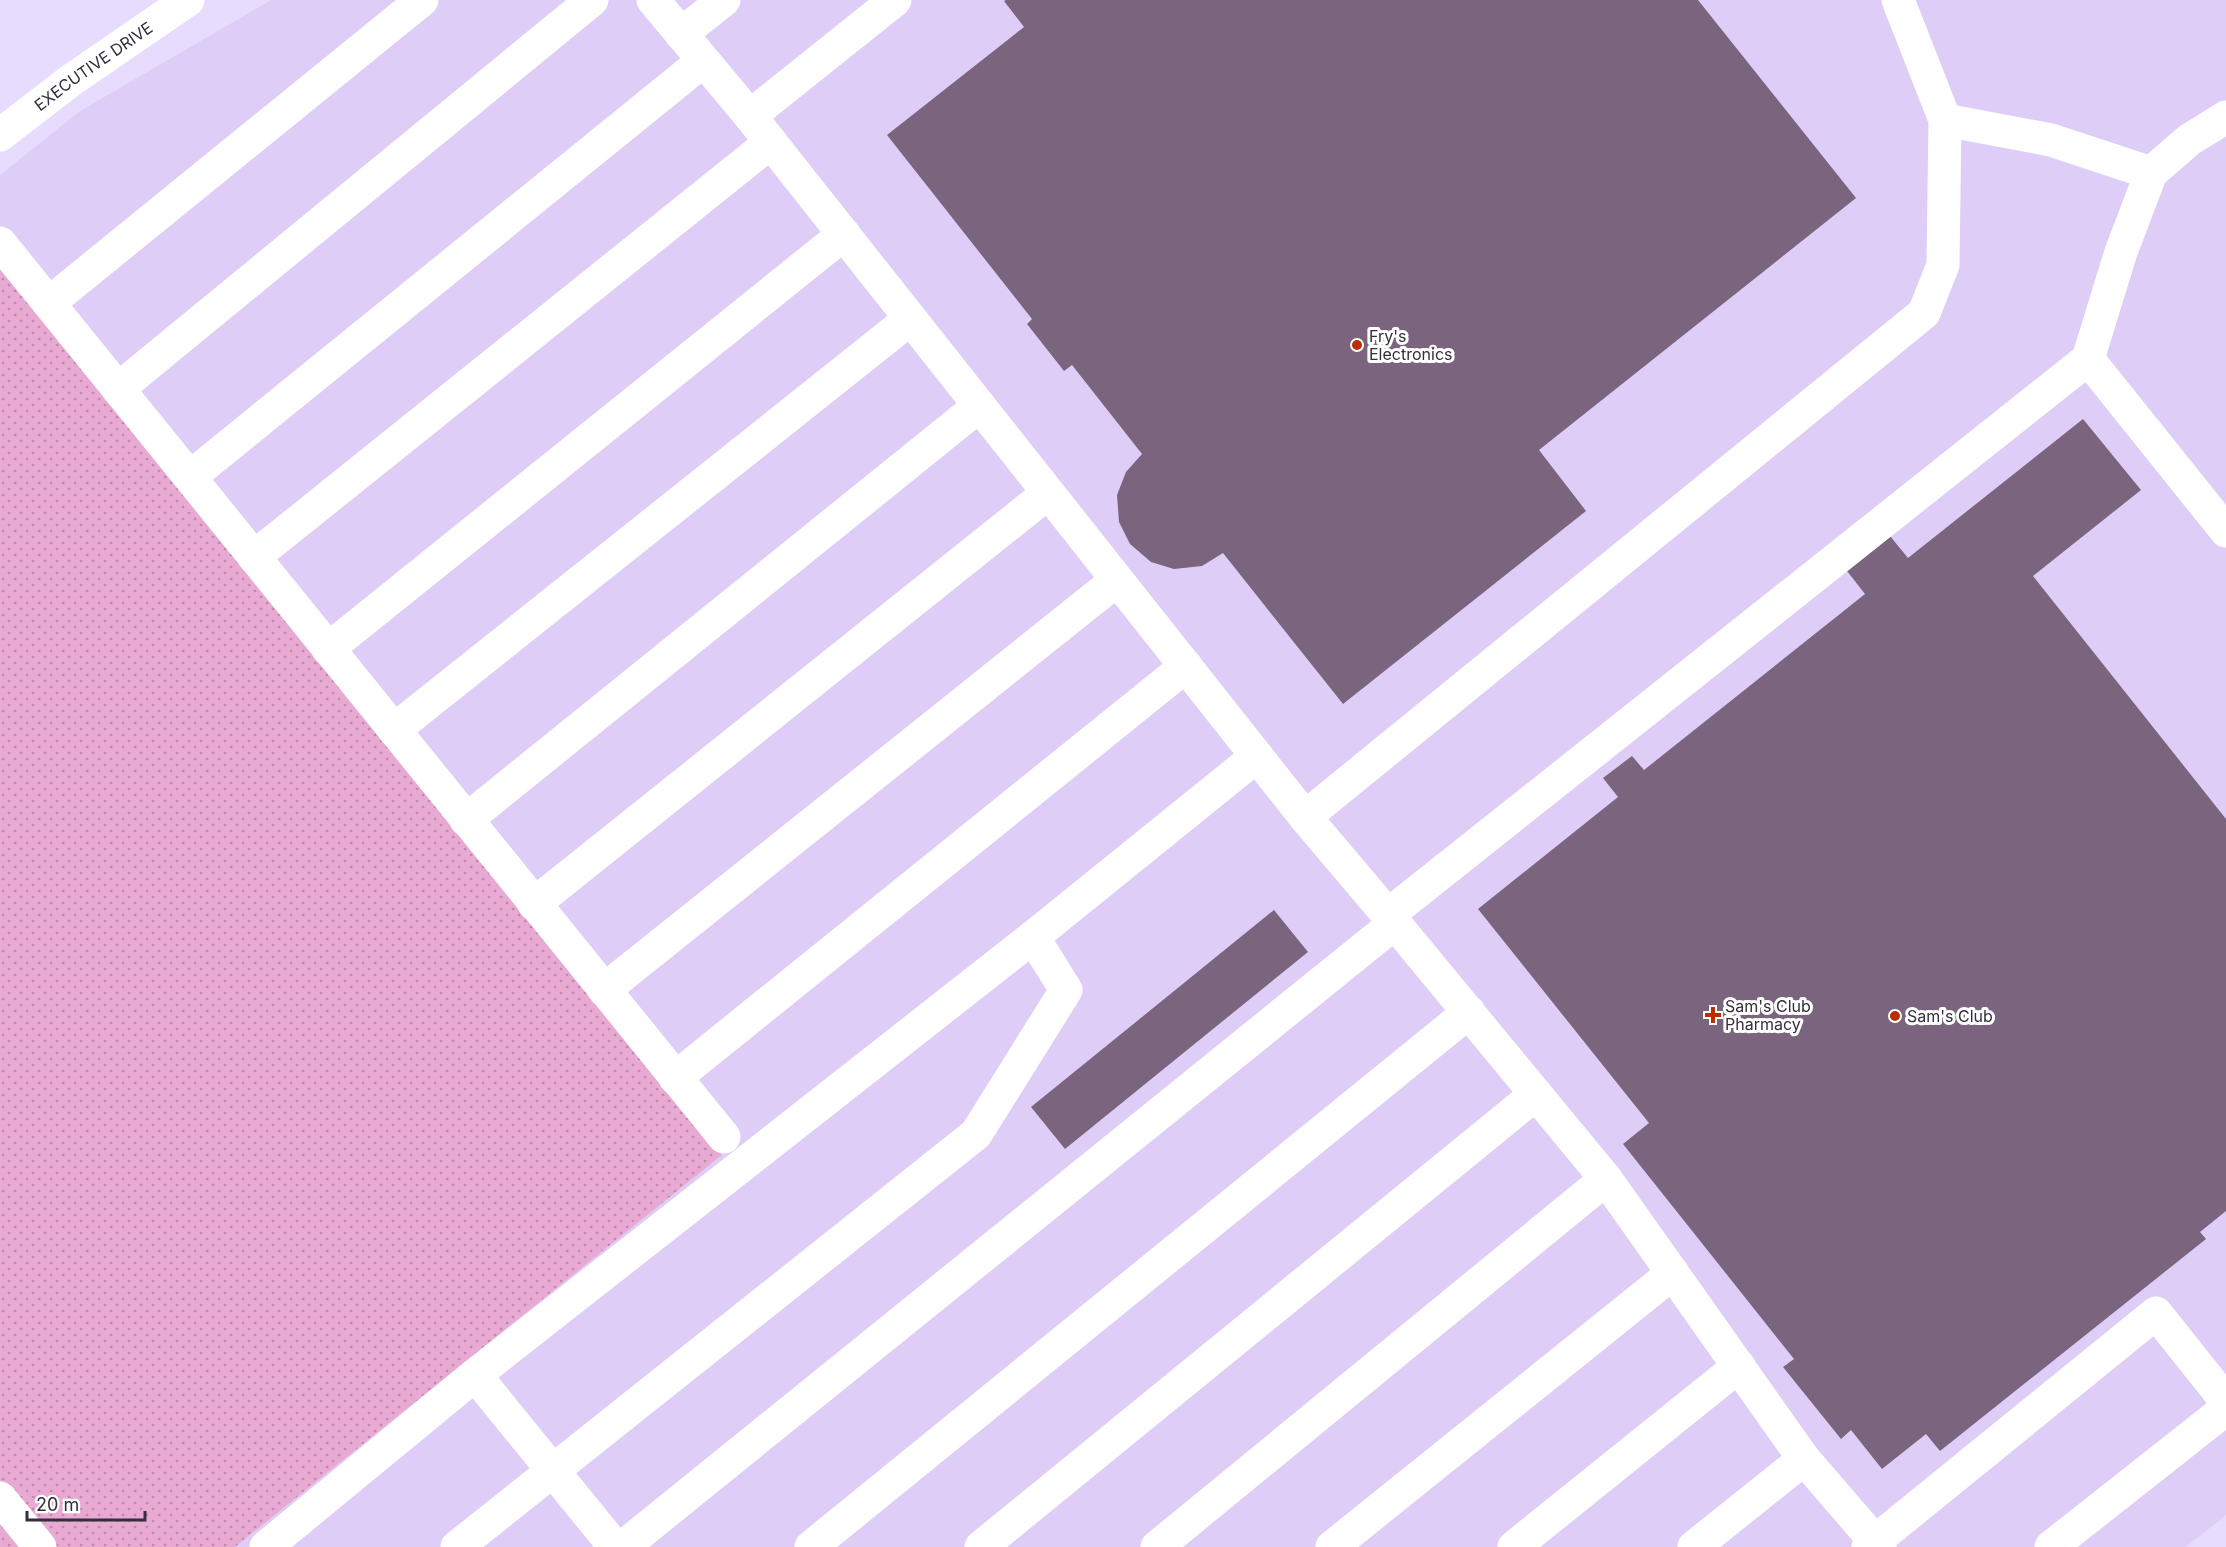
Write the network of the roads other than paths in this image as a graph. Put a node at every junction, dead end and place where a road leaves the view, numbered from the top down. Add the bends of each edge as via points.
1 (188, 0) edge
2 (422, 0) edge
3 (592, 0) edge
4 (653, 0) edge
5 (724, 0) edge
6 (896, 0) edge
7 (1898, 0) edge
8 (681, 34) junction
9 (703, 61) junction
10 (750, 116) junction
11 (2226, 117) edge
12 (1945, 120) junction
13 (0, 135) edge
14 (771, 142) junction
15 (2151, 173) junction
16 (844, 234) junction
17 (0, 243) edge
18 (49, 303) junction
19 (910, 319) junction
20 (2088, 359) junction
21 (118, 389) junction
22 (980, 406) junction
23 (190, 477) junction
24 (1048, 493) junction
25 (2226, 531) edge
26 (254, 557) junction
27 (1117, 580) junction
28 (328, 649) junction
29 (1186, 666) junction
30 (394, 730) junction
31 (1257, 756) junction
32 (1305, 817) junction
33 (466, 820) junction
34 (534, 904) junction
35 (1392, 919) junction
36 (1033, 938) junction
37 (604, 990) junction
38 (1469, 1012) junction
39 (675, 1078) junction
40 (1536, 1094) junction
41 (724, 1137) dead end
42 (1606, 1179) junction
43 (1673, 1273) junction
44 (1739, 1366) junction
45 (475, 1375) junction
46 (2226, 1401) edge
47 (2226, 1409) edge
48 (1804, 1459) junction
49 (554, 1471) junction
50 (0, 1498) edge
51 (1874, 1545) edge
52 (40, 1547) edge
53 (266, 1547) edge
54 (457, 1547) edge
55 (615, 1547) edge
56 (623, 1547) edge
57 (811, 1547) edge
58 (981, 1547) edge
59 (1157, 1547) edge
60 (1332, 1547) edge
61 (1514, 1547) edge
62 (1694, 1547) edge
63 (2051, 1547) edge

1 - 13 street, EXECUTIVE DRIVE via 70,81
2 - 18 street
3 - 21 street
4 - 8 street
5 - 8 street
6 - 10 street
7 - 12 street
8 - 9 street
9 - 10 street
9 - 23 street
10 - 14 street
11 - 15 street via 2189,140
12 - 15 street via 2051,140
12 - 32 street via 1943,265 1924,313
14 - 16 street
14 - 26 street
15 - 20 street via 2121,252
16 - 19 street
16 - 28 street
17 - 18 street
18 - 21 street
19 - 22 street
19 - 30 street
20 - 25 street
20 - 35 street
21 - 23 street
22 - 24 street
22 - 33 street
23 - 26 street
24 - 27 street
24 - 34 street
26 - 28 street
27 - 29 street
27 - 37 street
28 - 30 street
29 - 31 street
29 - 39 street
30 - 33 street
31 - 32 street
31 - 36 street
32 - 35 street
33 - 34 street
34 - 37 street
35 - 38 street
35 - 56 street
36 - 45 street
36 - 49 street via 1066,990 976,1134
37 - 39 street
38 - 40 street
38 - 57 street
39 - 41 street
40 - 42 street
40 - 58 street
42 - 43 street
42 - 59 street
43 - 44 street
43 - 60 street
44 - 48 street
44 - 61 street
45 - 49 street
45 - 53 street
46 - 51 street via 2156,1313
47 - 63 street
48 - 51 street
48 - 62 street
49 - 54 street
49 - 55 street
50 - 52 street

